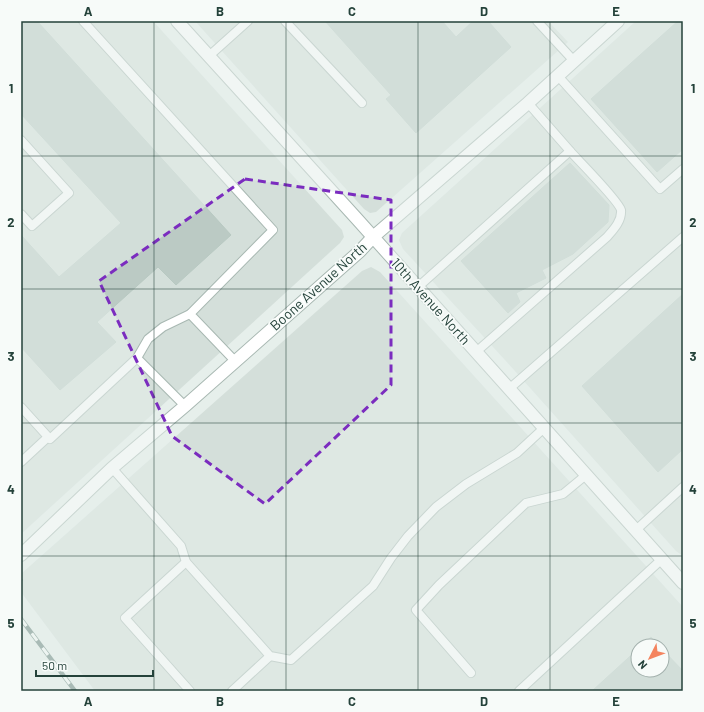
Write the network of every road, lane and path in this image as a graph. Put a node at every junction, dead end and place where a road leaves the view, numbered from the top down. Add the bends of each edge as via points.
1 (83, 21) edge
2 (176, 21) edge
3 (248, 21) edge
4 (285, 21) edge
5 (537, 21) edge
6 (618, 21) edge
7 (209, 56) junction
8 (574, 61) junction
9 (558, 76) junction
10 (362, 103) dead end
11 (528, 103) junction
12 (21, 140) edge
13 (570, 151) junction
14 (683, 169) edge
15 (21, 214) edge
16 (373, 237) junction
17 (683, 237) edge
18 (418, 287) junction
19 (190, 314) junction
20 (476, 352) junction
21 (137, 358) junction
22 (235, 361) junction
23 (509, 389) junction
24 (185, 406) junction
25 (21, 407) edge
26 (544, 428) junction
27 (48, 437) junction
28 (21, 462) edge
29 (112, 468) junction
30 (586, 475) junction
31 (683, 487) edge
32 (636, 530) junction
33 (21, 554) edge
34 (662, 559) junction
35 (186, 562) junction
36 (683, 583) edge
37 (270, 656) junction
38 (471, 673) dead end
39 (190, 691) edge
40 (232, 691) edge
41 (519, 691) edge

1 - 19 lane via 273,230
2 - 7 street, 10th Avenue North
3 - 7 lane
4 - 10 lane
5 - 8 lane
6 - 8 street, Boone Avenue North
7 - 16 street, 10th Avenue North
8 - 9 street, Boone Avenue North
9 - 11 street, Boone Avenue North
9 - 14 lane via 660,189
11 - 13 lane
11 - 16 street, Boone Avenue North
12 - 15 lane via 69,193 32,226
13 - 18 lane
13 - 20 lane via 615,200 621,209 620,218 607,237
16 - 18 street, 10th Avenue North
16 - 22 street, Boone Avenue North
17 - 23 lane
18 - 20 street, 10th Avenue North
19 - 21 lane via 163,327 148,339
19 - 22 lane
20 - 23 street, 10th Avenue North
21 - 24 lane
21 - 27 lane via 50,439
22 - 24 street, Boone Avenue North
23 - 26 street, 10th Avenue North
24 - 29 street, Boone Avenue North
25 - 27 lane
26 - 30 street, 10th Avenue North
26 - 37 lane via 518,453 466,484 436,507 408,536 372,586 291,660
27 - 28 lane
29 - 33 street, Boone Avenue North
29 - 35 lane via 180,546
30 - 32 street, 10th Avenue North
30 - 38 lane via 563,494 526,503 416,610
31 - 32 lane
32 - 34 street, 10th Avenue North
34 - 36 street, 10th Avenue North
34 - 41 lane
35 - 37 lane
35 - 39 lane via 125,618
37 - 40 lane

